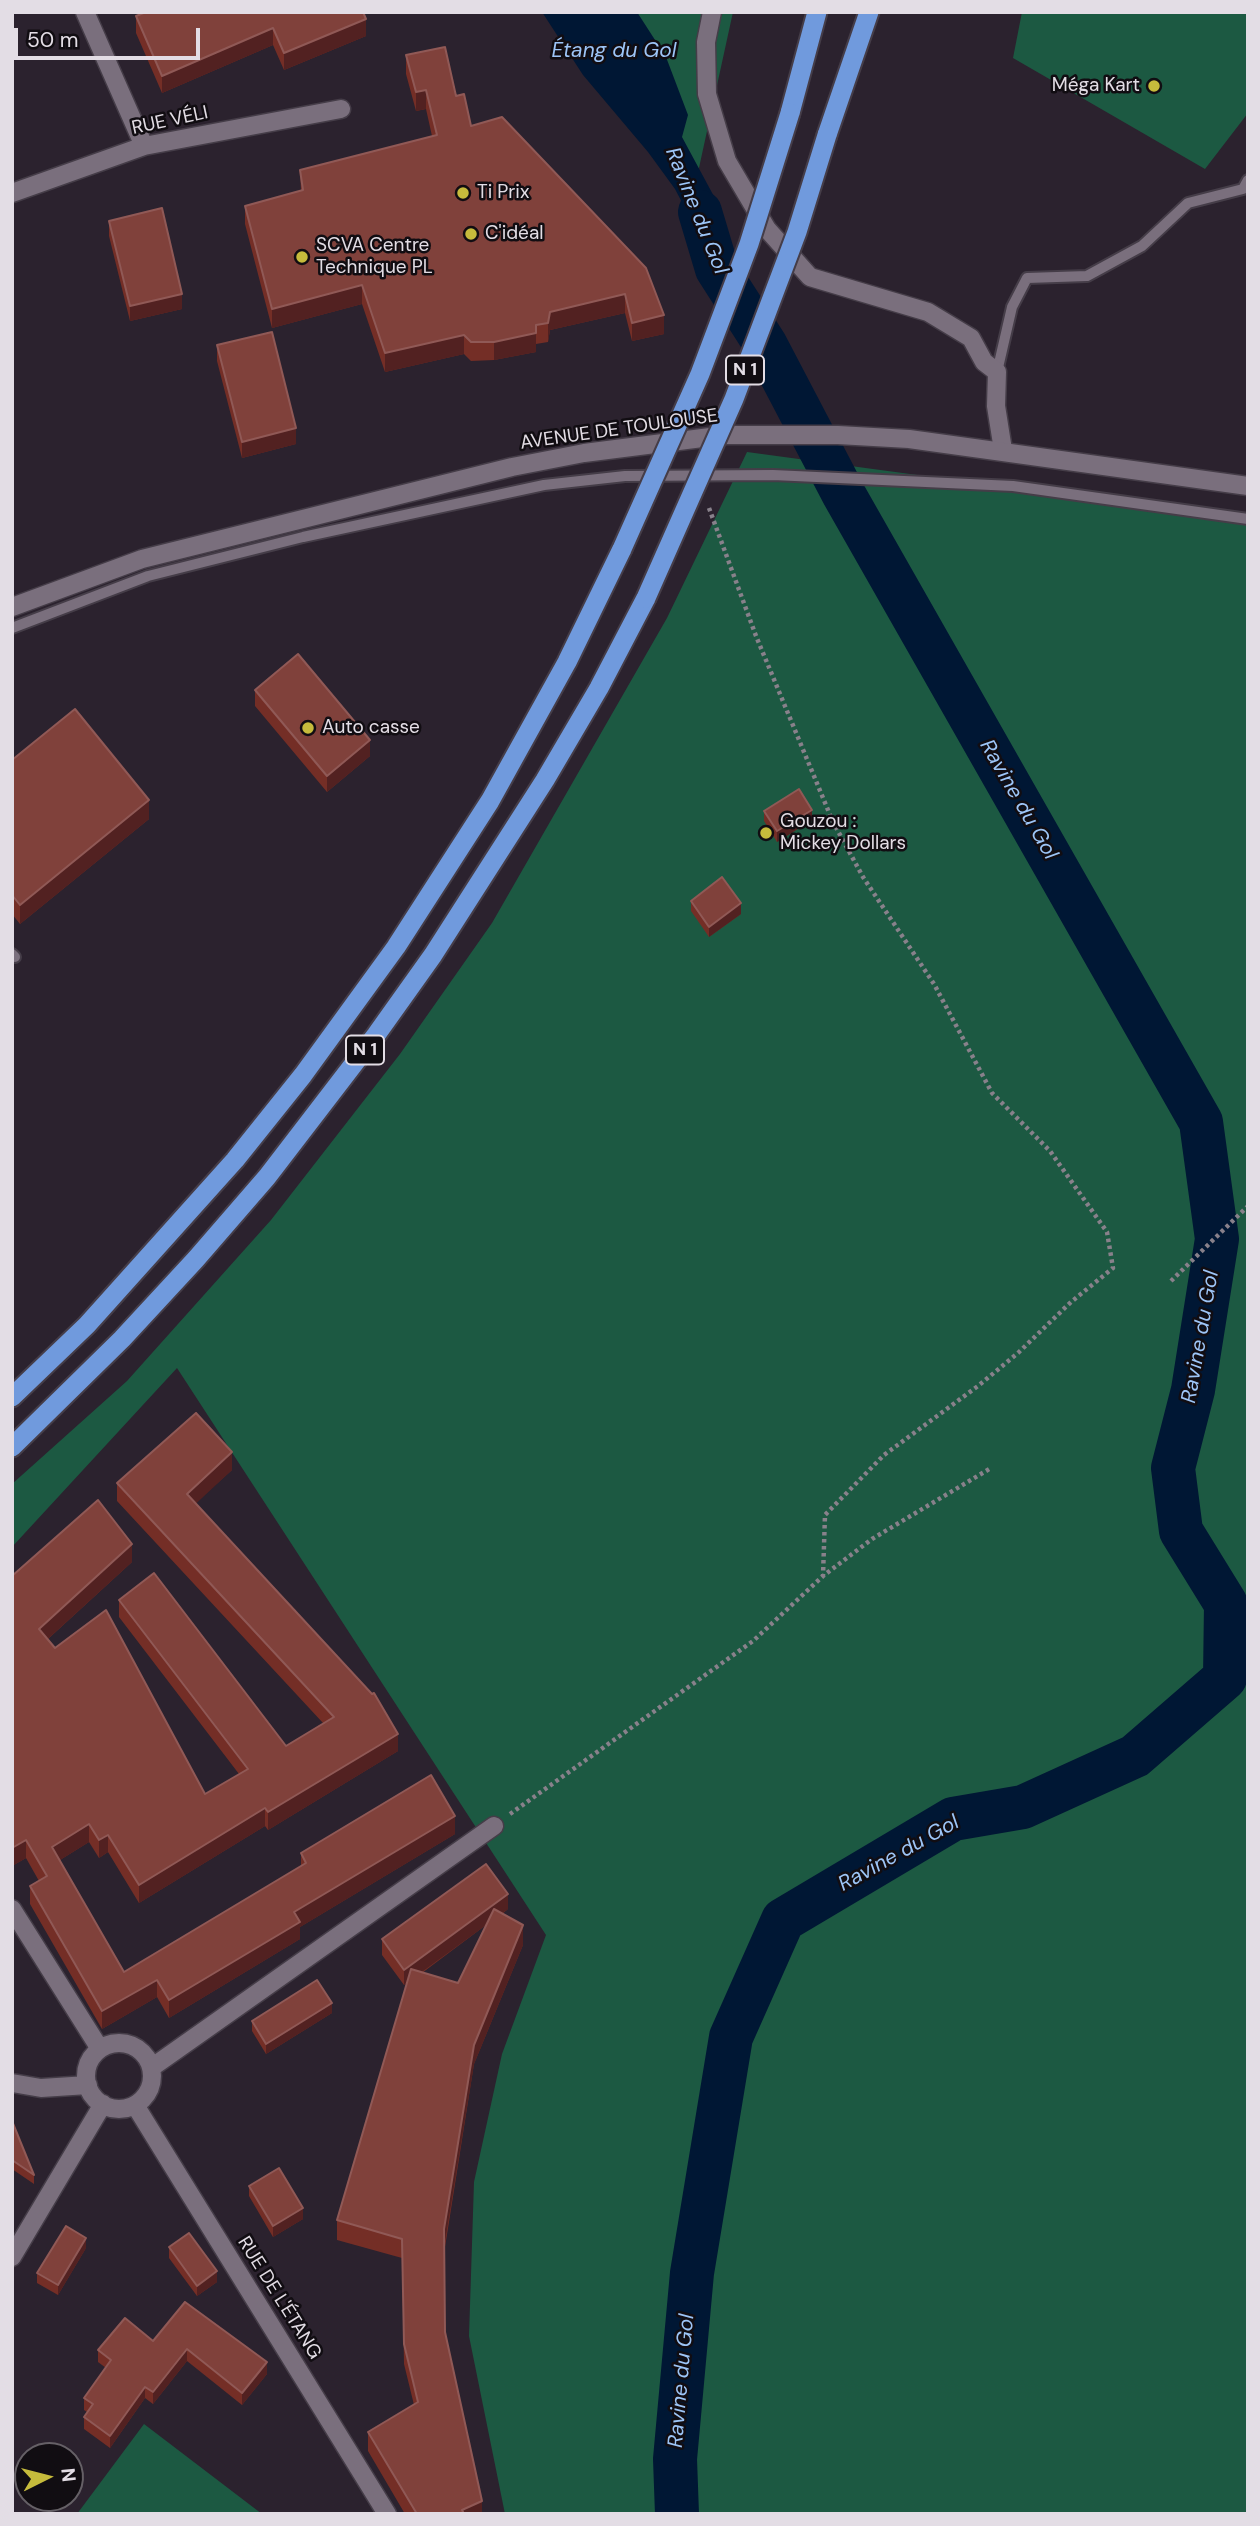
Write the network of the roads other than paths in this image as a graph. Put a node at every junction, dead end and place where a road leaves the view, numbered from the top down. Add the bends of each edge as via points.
1 (85, 12) edge
2 (712, 12) edge
3 (817, 12) edge
4 (856, 12) edge
5 (869, 12) edge
6 (341, 108) dead end
7 (827, 135) junction
8 (144, 146) junction
9 (1248, 180) edge
10 (12, 192) edge
11 (997, 372) junction
12 (1003, 450) junction
13 (1248, 486) edge
14 (1248, 519) edge
15 (12, 607) edge
16 (12, 628) edge
17 (12, 1397) edge
18 (12, 1447) edge
19 (494, 1826) road end
20 (12, 1909) edge
21 (100, 2049) junction
22 (151, 2068) junction
23 (12, 2083) edge
24 (88, 2085) junction
25 (103, 2104) junction
26 (135, 2105) junction
27 (12, 2257) edge
28 (387, 2514) edge

1 - 8 street
2 - 11 street via 706,42 707,94 727,161 767,229 810,277 928,312 971,338 984,362
3 - 17 highway, N 1, bridge via 749,244 700,374 567,662 490,801 396,947 303,1075 88,1325
4 - 7 highway, N 1
5 - 7 highway
6 - 8 street, RUE VÉLI
7 - 18 highway, N 1, bridge via 797,232 734,399 646,598 545,780 433,955 267,1177 122,1339
8 - 10 street, RUE VÉLI
9 - 11 lane via 1243,189 1188,203 1142,246 1087,276 1027,278 1012,306
11 - 12 street via 996,406
12 - 13 street, AVENUE DE TOULOUSE
12 - 15 street, AVENUE DE TOULOUSE via 875,437 726,435 584,453 142,559
14 - 16 lane via 1013,486 773,475 625,476 544,485 303,537 148,576
19 - 22 street
20 - 21 street
21 - 22 street via 111,2043 134,2046
21 - 24 street via 90,2060
22 - 26 street via 146,2095
23 - 24 street via 53,2088
24 - 25 street
25 - 26 street via 124,2109
25 - 27 street
26 - 28 street, RUE DE L'ÉTANG

